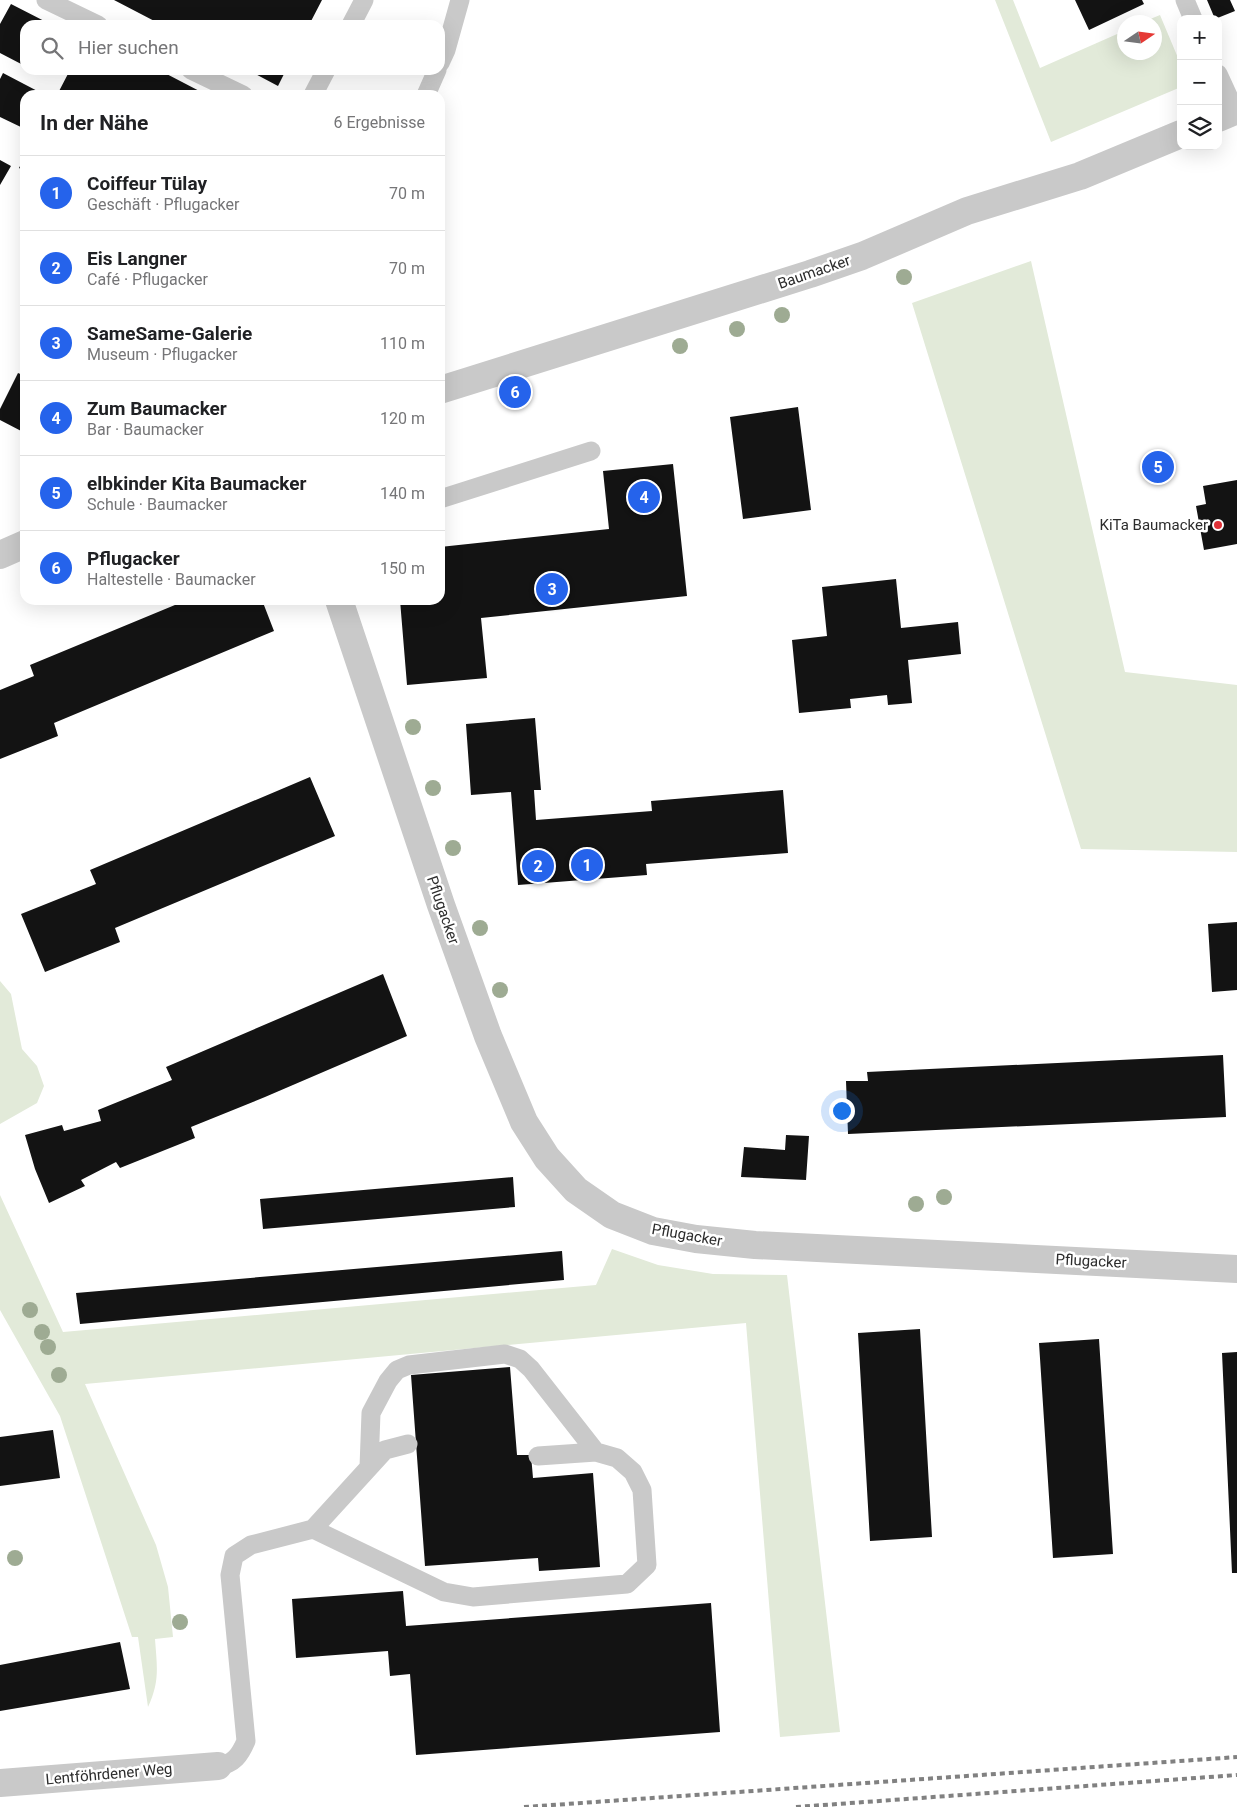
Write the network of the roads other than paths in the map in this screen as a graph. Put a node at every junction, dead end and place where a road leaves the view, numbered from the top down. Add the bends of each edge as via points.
1 (46, 0) edge
2 (364, 0) edge
3 (460, 0) edge
4 (1185, 0) edge
5 (1191, 15) edge
6 (88, 20) edge
7 (353, 20) edge
8 (445, 52) edge
9 (201, 75) edge
10 (323, 75) edge
11 (435, 75) edge
12 (1222, 87) edge
13 (232, 90) edge
14 (316, 90) edge
15 (428, 90) edge
16 (1230, 113) edge
17 (1177, 136) edge
18 (445, 388) edge
19 (592, 451) dead end
20 (445, 497) edge
21 (20, 546) edge
22 (0, 555) edge
23 (341, 605) edge
24 (1237, 1269) edge
25 (408, 1444) dead end
26 (596, 1452) junction
27 (538, 1456) dead end
28 (369, 1467) junction
29 (313, 1529) junction
30 (218, 1766) joint
31 (0, 1784) edge

1 - 6 lane
2 - 7 lane
3 - 8 lane
4 - 5 lane
9 - 13 lane
10 - 14 lane
11 - 15 lane
12 - 16 lane
17 - 18 street, Baumacker via 1080,176 967,211 862,256
19 - 20 lane
21 - 22 street
23 - 24 street, Pflugacker via 501,1070 524,1122 547,1158 576,1190 612,1215 653,1231 696,1239 755,1245
25 - 28 lane via 385,1450
26 - 27 lane
26 - 28 lane via 531,1369 520,1359 505,1354 409,1365 397,1370 371,1413
26 - 29 lane via 617,1458 633,1472 642,1490 647,1565 627,1584 464,1596 444,1592
28 - 29 lane
29 - 30 lane via 251,1545 234,1556 230,1576 246,1741 240,1756 227,1765
30 - 31 street, Lentföhrdener Weg

